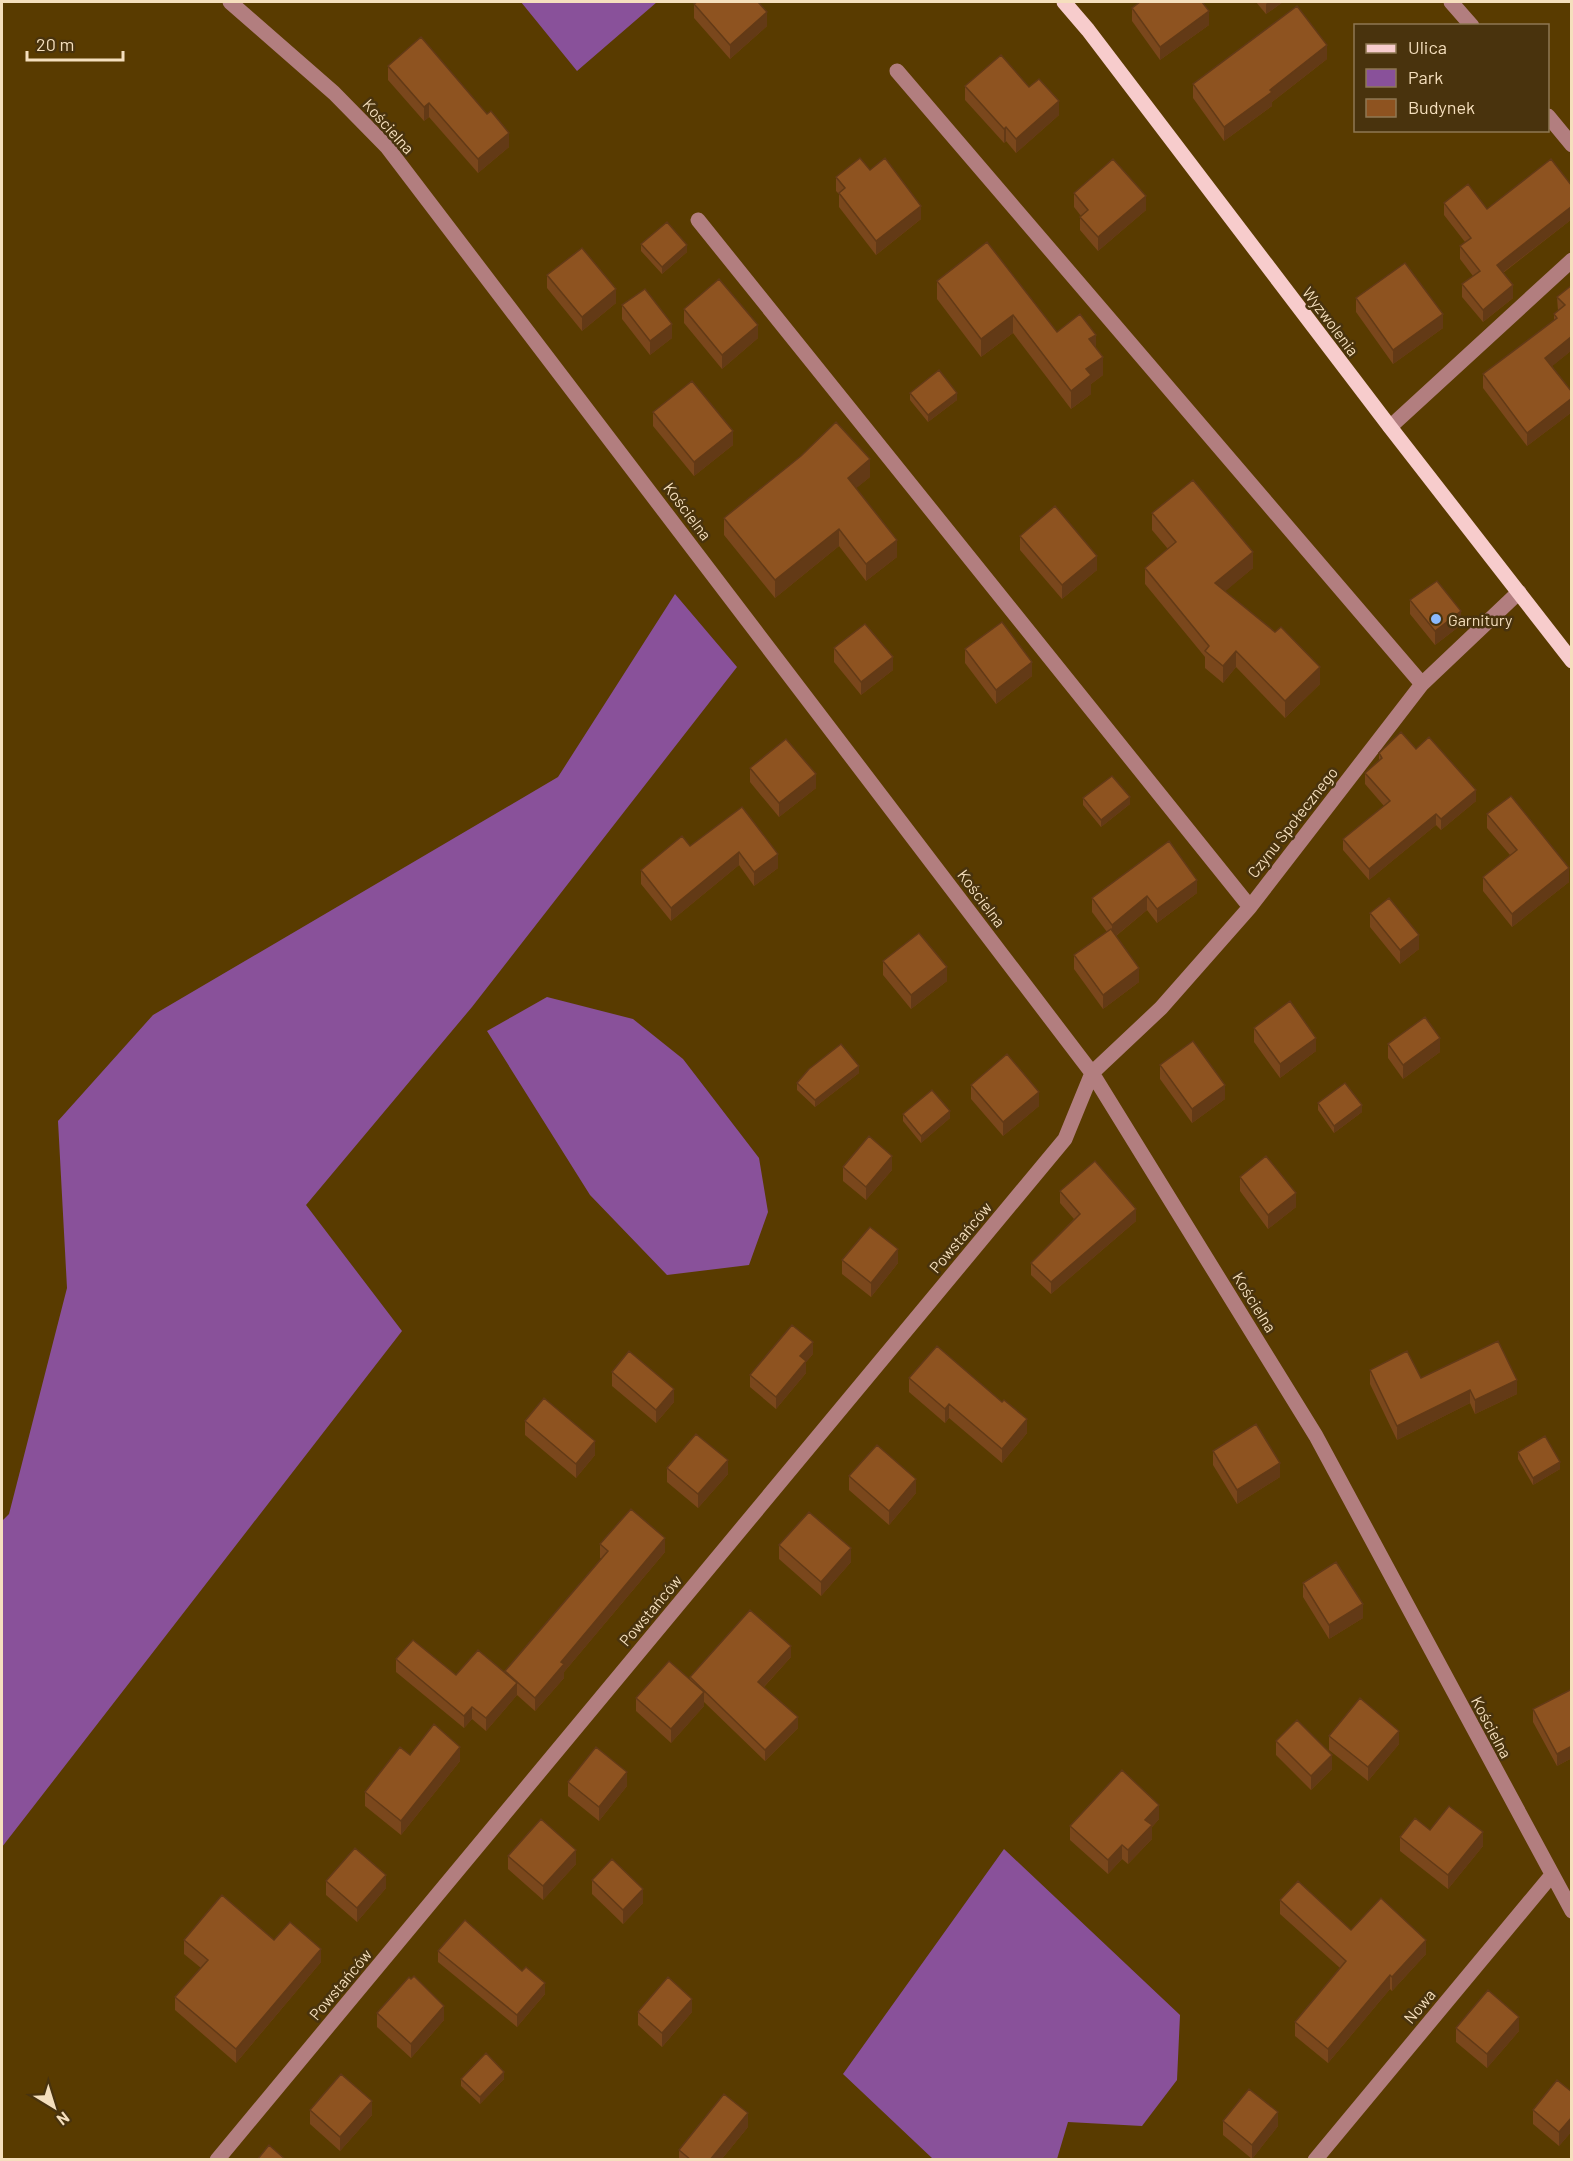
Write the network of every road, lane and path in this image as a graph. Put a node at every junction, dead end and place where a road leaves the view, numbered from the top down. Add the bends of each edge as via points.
1 (230, 2) edge
2 (1064, 2) edge
3 (1451, 2) edge
4 (1470, 24) edge
5 (897, 71) dead end
6 (1549, 117) edge
7 (1572, 145) edge
8 (698, 220) dead end
9 (1572, 260) edge
10 (1390, 427) junction
11 (1519, 592) junction
12 (1572, 660) edge
13 (1422, 684) junction
14 (1250, 907) junction
15 (1092, 1073) junction
16 (1551, 1876) junction
17 (1572, 1911) edge
18 (1320, 2158) edge
19 (218, 2160) edge

1 - 15 street, Kościelna via 334,93 387,147
2 - 10 main road, Wyzwolenia
3 - 4 street
5 - 13 street
6 - 7 street
8 - 14 street
9 - 10 street
10 - 11 main road, Wyzwolenia
11 - 12 main road, Wyzwolenia
11 - 13 street, Czynu Społecznego
13 - 14 street, Czynu Społecznego
14 - 15 street, Czynu Społecznego via 1161,1008
15 - 16 street, Kościelna via 1316,1436
15 - 19 street, Powstańców via 1065,1139
16 - 17 street, Kościelna
16 - 18 street, Nowa

